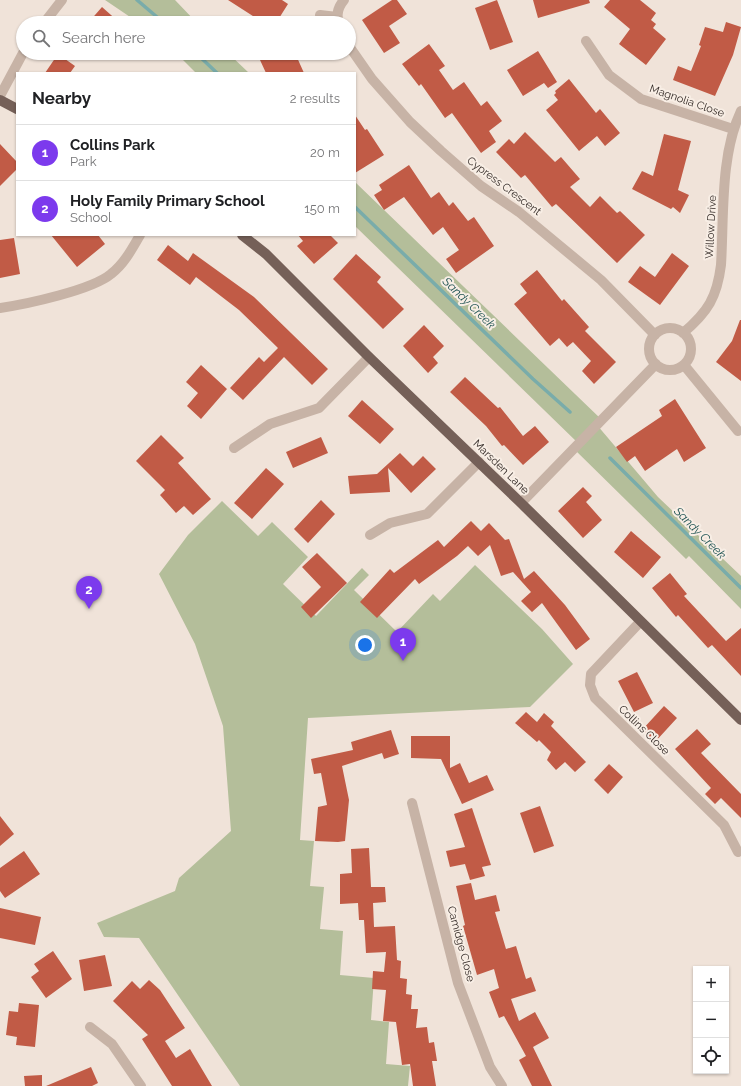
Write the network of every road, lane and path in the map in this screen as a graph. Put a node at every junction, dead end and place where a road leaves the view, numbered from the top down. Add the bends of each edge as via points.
1 (62, 0) edge
2 (344, 0) edge
3 (320, 15) dead end
4 (49, 16) edge
5 (324, 16) edge
6 (339, 16) edge
7 (586, 41) dead end
8 (356, 56) edge
9 (19, 60) edge
10 (0, 96) edge
11 (0, 100) edge
12 (16, 108) edge
13 (741, 111) edge
14 (733, 129) junction
15 (139, 236) edge
16 (243, 236) edge
17 (0, 308) edge
18 (683, 333) junction
19 (656, 335) junction
20 (369, 357) junction
21 (656, 364) junction
22 (684, 365) junction
23 (738, 431) dead end
24 (234, 448) dead end
25 (479, 462) junction
26 (521, 503) junction
27 (370, 535) dead end
28 (640, 622) junction
29 (741, 720) edge
30 (412, 803) dead end
31 (738, 852) dead end
32 (90, 1027) dead end
33 (141, 1086) edge
34 (502, 1086) edge

1 - 4 street
2 - 6 street via 340,5
3 - 5 street
7 - 14 street, Magnolia Close via 609,75 641,99
8 - 19 street, Cypress Crescent via 372,79 440,152 481,186 519,212 601,280
9 - 10 street
11 - 12 main road
13 - 14 street, Willow Drive
14 - 18 street, Willow Drive via 727,154 719,283 700,319
15 - 17 street via 129,255 111,275 89,287
16 - 20 main road, Marsden Lane via 266,254
18 - 19 street via 669,329 662,330
18 - 22 street via 689,340 691,349 690,358
19 - 21 street via 650,349
20 - 24 street via 319,408 270,424
20 - 25 main road, Marsden Lane
21 - 22 street via 670,370
21 - 26 street
22 - 23 street
25 - 26 main road, Marsden Lane
25 - 27 street via 427,514 390,523
26 - 28 main road, Marsden Lane
28 - 29 main road, Marsden Lane
28 - 31 street, Collins Close via 591,674 590,685 595,698 724,825
30 - 34 street, Camidge Close via 458,983 490,1067
32 - 33 street via 112,1044

